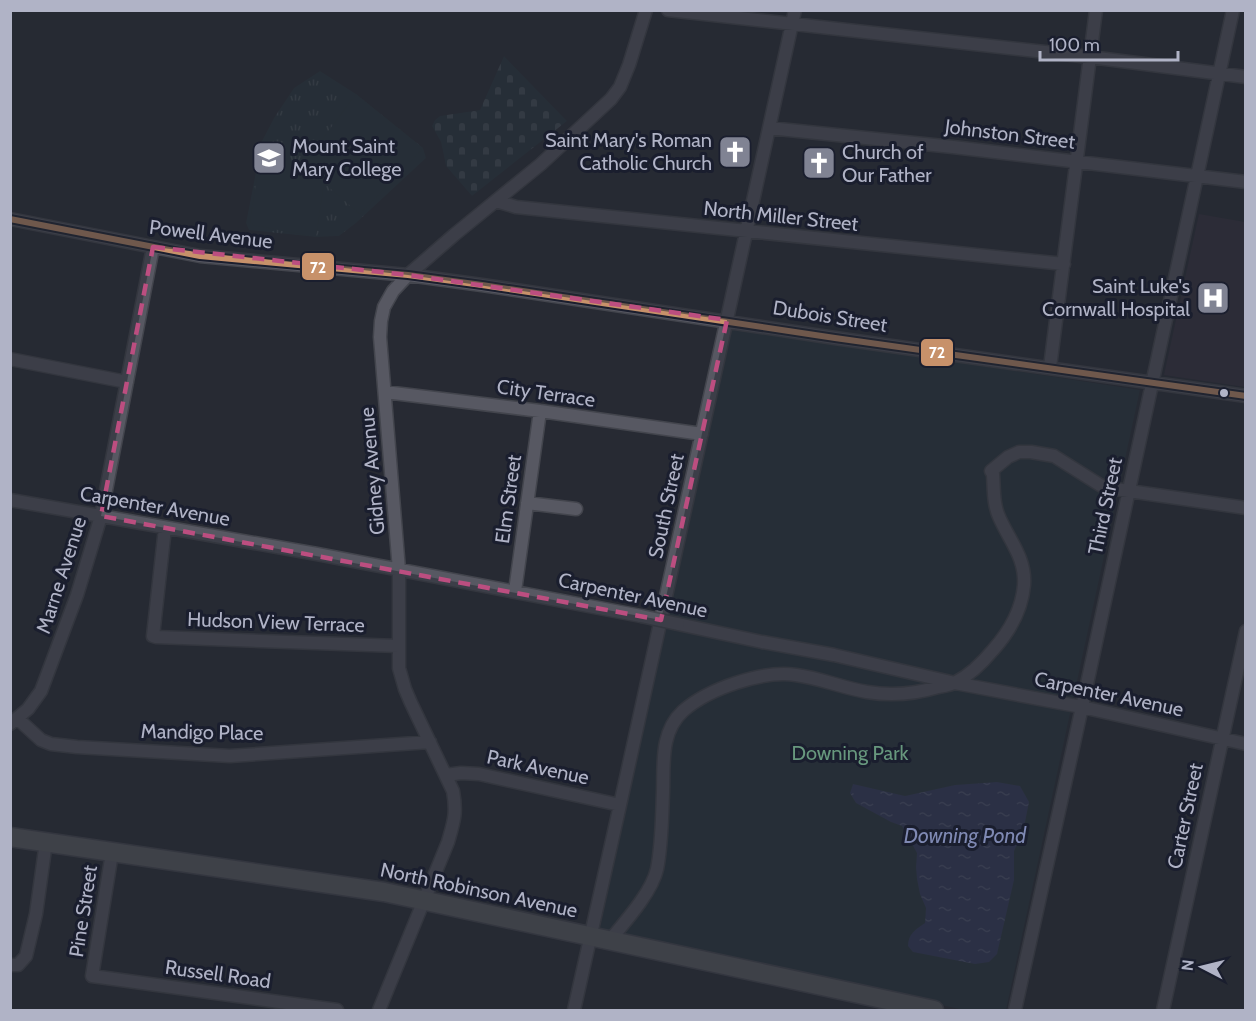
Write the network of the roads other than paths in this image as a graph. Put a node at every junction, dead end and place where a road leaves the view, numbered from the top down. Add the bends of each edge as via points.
1 (646, 10) edge
2 (668, 10) edge
3 (795, 10) edge
4 (1096, 10) edge
5 (1233, 10) edge
6 (792, 24) junction
7 (1090, 57) junction
8 (1221, 74) junction
9 (1245, 77) edge
10 (769, 128) junction
11 (1076, 161) junction
12 (1198, 176) junction
13 (1245, 182) edge
14 (496, 201) junction
15 (10, 219) edge
16 (746, 232) junction
17 (153, 247) junction
18 (1064, 264) junction
19 (408, 275) junction
20 (727, 320) junction
21 (10, 359) edge
22 (1050, 368) junction
23 (127, 382) junction
24 (1153, 382) junction
25 (385, 392) junction
26 (1245, 396) edge
27 (540, 411) junction
28 (702, 434) junction
29 (1129, 491) junction
30 (10, 500) edge
31 (527, 502) junction
32 (1245, 508) edge
33 (576, 509) dead end
34 (101, 516) junction
35 (165, 528) junction
36 (399, 570) junction
37 (515, 591) junction
38 (1245, 630) edge
39 (398, 646) junction
40 (955, 683) junction
41 (1082, 707) junction
42 (14, 722) edge
43 (1221, 739) junction
44 (430, 741) junction
45 (1245, 744) edge
46 (446, 775) junction
47 (621, 805) junction
48 (10, 837) edge
49 (46, 842) junction
50 (112, 852) junction
51 (423, 900) junction
52 (590, 936) junction
53 (610, 940) junction
54 (10, 965) edge
55 (93, 976) joint
56 (338, 1011) edge
57 (379, 1011) edge
58 (574, 1011) edge
59 (934, 1011) edge
60 (1015, 1011) edge
61 (1163, 1011) edge

1 - 14 street, Gidney Avenue via 629,65 611,99
2 - 6 street
3 - 6 street, South Street
4 - 7 street
5 - 8 street, Third Street
6 - 7 street
6 - 10 street, South Street
7 - 8 street
7 - 11 street
8 - 9 street
8 - 12 street, Third Street
10 - 11 street, Johnston Street
10 - 16 street, South Street
11 - 12 street, Johnston Street
11 - 18 street
12 - 13 street, Johnston Street
12 - 24 street, Third Street
14 - 16 street, North Miller Street via 516,207
14 - 19 street, Gidney Avenue
15 - 17 street, Powell Avenue
16 - 18 street, North Miller Street
16 - 20 street, South Street
17 - 19 street, Powell Avenue via 201,256
17 - 23 street, Marne Avenue
18 - 22 street
19 - 20 street, Dubois Street
19 - 25 street, Gidney Avenue via 393,291 381,321
20 - 22 street, Dubois Street
20 - 28 street, South Street
21 - 23 street
22 - 24 street, Dubois Street
23 - 34 street, Marne Avenue
24 - 26 street, Dubois Street
24 - 29 street, Third Street
25 - 27 street, City Terrace
25 - 36 street, Gidney Avenue
27 - 28 street, City Terrace
27 - 31 street, Elm Street
28 - 47 street, South Street
29 - 32 street
29 - 40 street via 1100,485 1054,456 1037,453 1020,452 991,471 994,500 1020,557 1024,587 1003,638 984,661
29 - 41 street, Third Street
30 - 34 street, Carpenter Avenue
31 - 33 street
31 - 37 street, Elm Street
34 - 35 street, Carpenter Avenue
34 - 42 street, Marne Avenue via 41,691
35 - 36 street, Carpenter Avenue
35 - 39 street, Hudson View Terrace via 152,634 156,638
36 - 37 street, Carpenter Avenue
36 - 39 street, Gidney Avenue
37 - 40 street, Carpenter Avenue, bridge
38 - 43 street, Carter Street
39 - 44 street, Gidney Avenue via 405,689
40 - 41 street, Carpenter Avenue
40 - 53 street via 923,691 884,694 795,674 772,674 735,683 694,702 670,727 665,744 657,870 643,898
41 - 43 street, Carpenter Avenue
41 - 60 street, Third Street
42 - 44 street, Mandigo Place via 51,744 230,756
43 - 45 street, Carpenter Avenue
43 - 61 street, Carter Street
44 - 46 street, Gidney Avenue
46 - 47 street, Park Avenue via 479,774
46 - 51 street, Gidney Avenue via 456,807 448,842
47 - 52 street, South Street
48 - 49 highway, North Robinson Avenue
49 - 50 highway, North Robinson Avenue
49 - 54 street via 26,956 18,965
50 - 51 highway, North Robinson Avenue
50 - 55 street, Pine Street
51 - 52 highway, North Robinson Avenue
51 - 57 street, Gidney Avenue
52 - 53 highway, North Robinson Avenue
52 - 58 street, South Street
53 - 59 highway, North Robinson Avenue
55 - 56 street, Russell Road

